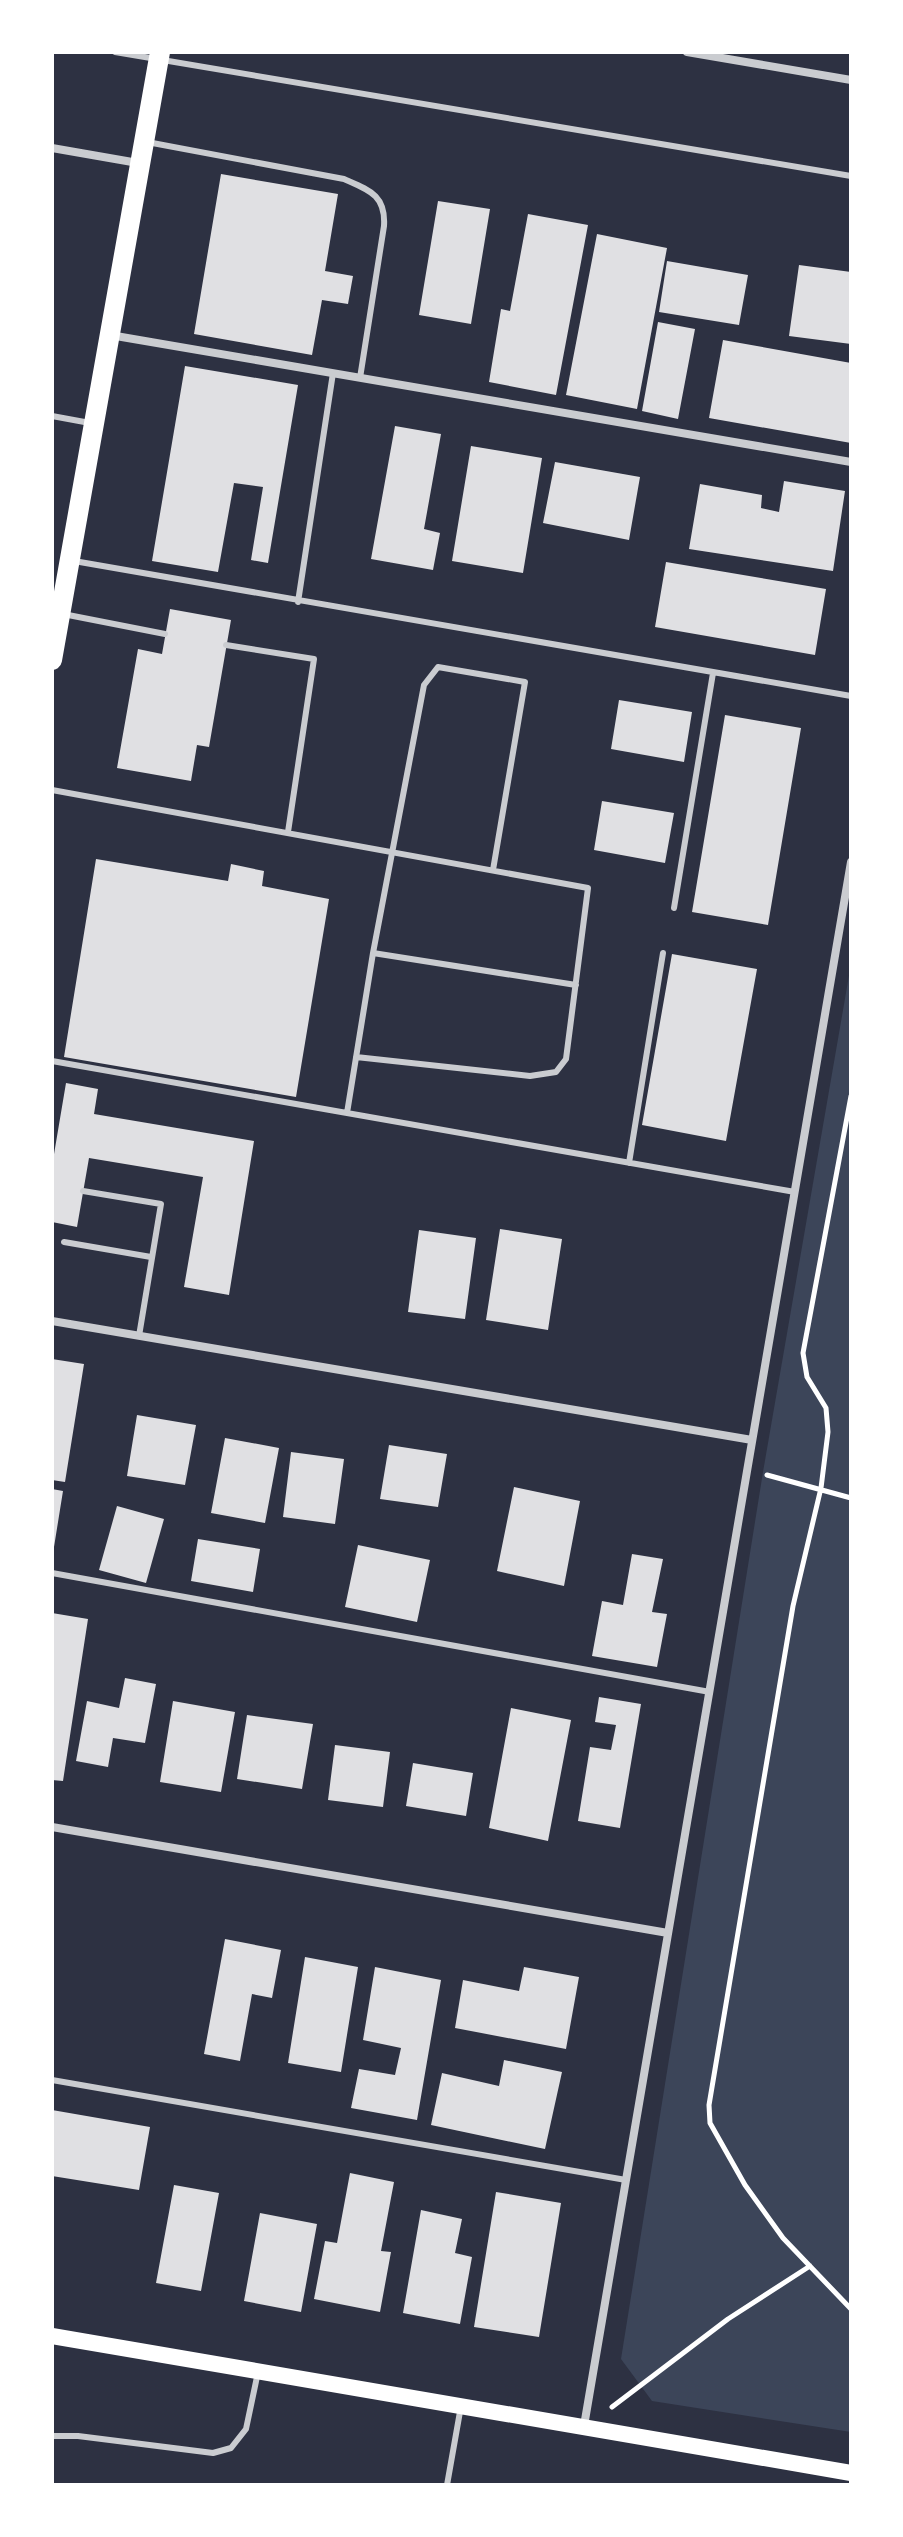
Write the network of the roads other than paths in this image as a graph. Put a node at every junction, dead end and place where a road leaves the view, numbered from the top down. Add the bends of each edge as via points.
1 (115, 52) edge
2 (687, 52) edge
3 (159, 56) edge
4 (851, 80) edge
5 (144, 141) junction
6 (52, 148) edge
7 (140, 163) junction
8 (851, 176) edge
9 (110, 335) junction
10 (333, 373) junction
11 (360, 378) junction
12 (52, 416) edge
13 (94, 424) junction
14 (851, 462) edge
15 (70, 560) junction
16 (298, 602) junction
17 (60, 613) junction
18 (165, 634) dead end
19 (226, 645) dead end
20 (52, 660) edge
21 (713, 673) junction
22 (851, 696) edge
23 (52, 790) edge
24 (288, 832) junction
25 (394, 851) junction
26 (851, 862) edge
27 (493, 870) junction
28 (674, 908) dead end
29 (373, 953) junction
30 (663, 953) dead end
31 (576, 985) junction
32 (356, 1057) junction
33 (52, 1061) edge
34 (347, 1113) junction
35 (629, 1163) junction
36 (83, 1191) dead end
37 (795, 1192) junction
38 (64, 1242) dead end
39 (151, 1257) junction
40 (52, 1321) edge
41 (139, 1336) junction
42 (752, 1440) junction
43 (52, 1573) edge
44 (710, 1692) junction
45 (52, 1827) edge
46 (668, 1933) junction
47 (52, 2080) edge
48 (626, 2180) junction
49 (52, 2336) edge
50 (258, 2372) junction
51 (461, 2406) junction
52 (584, 2427) junction
53 (52, 2436) edge
54 (844, 2476) edge
55 (447, 2485) edge

1 - 3 lane
2 - 4 street
3 - 5 main road
3 - 8 lane
5 - 7 main road
5 - 11 lane via 344,179 380,199 385,212
6 - 7 street
7 - 9 main road
9 - 10 street
9 - 13 main road
10 - 11 street
10 - 16 lane
11 - 14 street
12 - 13 lane
13 - 15 main road
15 - 16 lane
15 - 17 main road
16 - 21 lane
17 - 18 lane
17 - 20 main road
19 - 24 lane via 314,659
21 - 22 lane
21 - 28 lane
23 - 24 lane
24 - 25 lane
25 - 27 lane
25 - 27 lane via 424,685 438,667 525,682
25 - 29 lane
26 - 37 street
27 - 31 lane via 588,888
29 - 31 lane
29 - 32 lane
30 - 35 lane
31 - 32 lane via 566,1059 556,1072 530,1076
32 - 34 lane
33 - 34 lane
34 - 35 lane
35 - 37 lane
36 - 39 lane via 161,1204
37 - 42 street
38 - 39 lane
39 - 41 lane
40 - 41 street
41 - 42 street
42 - 44 street
43 - 44 lane
44 - 46 street
45 - 46 street
46 - 48 street
47 - 48 lane
48 - 52 street
49 - 50 main road
50 - 51 main road
50 - 53 lane via 246,2429 231,2448 213,2453
51 - 52 main road
51 - 55 lane
52 - 54 main road

